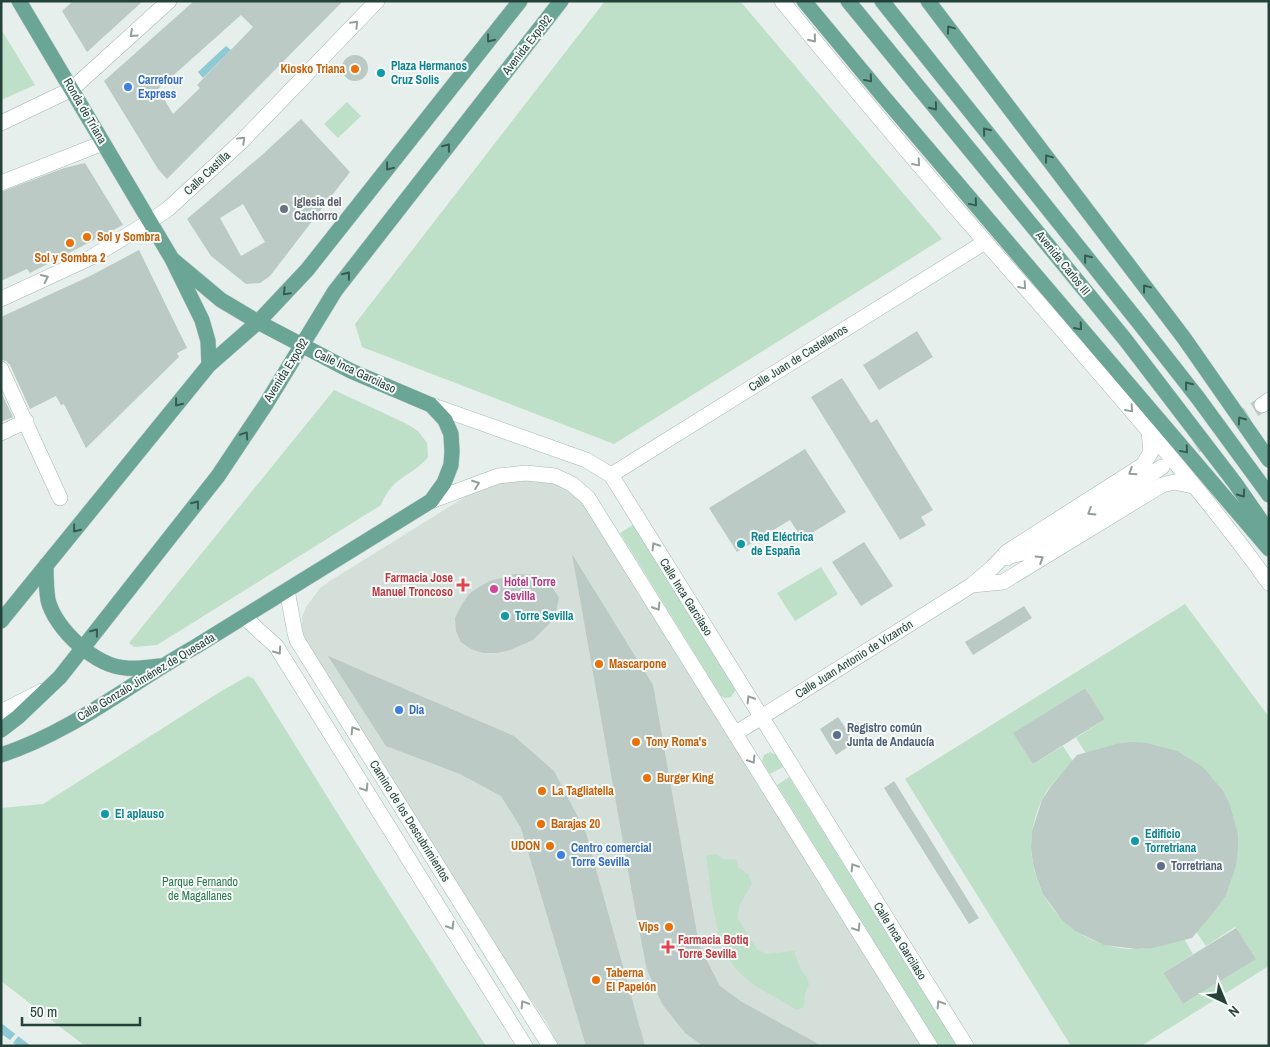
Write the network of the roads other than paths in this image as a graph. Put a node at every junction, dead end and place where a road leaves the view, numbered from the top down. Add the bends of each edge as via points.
1 (19, 1) edge
2 (170, 1) edge
3 (377, 1) edge
4 (520, 1) edge
5 (561, 1) edge
6 (782, 1) edge
7 (804, 1) edge
8 (848, 1) edge
9 (882, 1) edge
10 (928, 1) edge
11 (72, 89) junction
12 (1, 123) edge
13 (103, 142) junction
14 (1, 183) edge
15 (149, 222) junction
16 (985, 242) junction
17 (172, 259) junction
18 (1, 299) edge
19 (258, 322) junction
20 (302, 345) junction
21 (208, 365) junction
22 (1, 369) edge
23 (431, 405) junction
24 (26, 421) junction
25 (1149, 431) junction
26 (1, 433) edge
27 (1269, 460) edge
28 (1162, 467) tunnel mouth
29 (611, 475) junction
30 (1194, 486) junction
31 (1269, 495) edge
32 (60, 498) dead end
33 (431, 501) junction
34 (1269, 532) edge
35 (1269, 549) edge
36 (46, 565) junction
37 (993, 567) junction
38 (1269, 583) edge
39 (972, 585) junction
40 (287, 590) junction
41 (244, 617) junction
42 (1, 621) edge
43 (83, 648) junction
44 (161, 666) junction
45 (50, 688) junction
46 (1, 712) edge
47 (761, 717) junction
48 (1, 730) edge
49 (736, 733) junction
50 (1, 755) edge
51 (525, 1046) edge
52 (550, 1046) edge
53 (930, 1046) edge
54 (966, 1046) edge

1 - 11 main road, Ronda de Triana
2 -> 11 street
15 -> 3 street, Calle Castilla via 168,209 242,141
4 -> 19 main road via 307,270
20 -> 5 main road, Avenida Expo´92 via 335,290
6 -> 16 street
7 -> 35 main road
8 -> 34 main road, Avenida Carlos III via 1124,338
31 -> 9 main road, Avenida Carlos III via 1198,398
27 -> 10 main road via 1184,338
11 - 12 street
11 - 13 main road, Ronda de Triana
13 - 14 street
13 - 15 main road, Ronda de Triana
15 - 17 main road, Ronda de Triana
18 -> 15 street, Calle Castilla via 92,256
16 -> 25 street
16 - 29 street, Calle Juan de Castellanos
17 - 19 main road, Calle Inca Garcilaso via 222,300
17 - 21 main road via 202,320 208,341
19 - 20 main road, Calle Inca Garcilaso
19 - 21 main road
20 - 23 main road, Calle Inca Garcilaso via 351,371
43 -> 20 main road, Avenida Expo´92 via 218,476
21 -> 36 main road
22 - 24 street
23 - 29 street, Calle Inca Garcilaso via 586,460
23 - 33 main road via 445,420 451,434 452,452 444,483
24 - 26 street
24 - 32 street
25 - 30 street
25 -> 37 street, Calle Juan Antonio de Vizarrón via 1150,452 1143,465 1007,552
28 -> 37 street via 1030,551 1010,556
47 -> 29 street, Calle Inca Garcilaso
30 - 38 street
39 -> 30 street, Calle Juan Antonio de Vizarrón via 1003,582 1162,484 1174,482
33 - 40 main road, Calle Gonzalo Jiménez de Quesada
33 -> 49 street via 498,476 526,472 555,476 572,484 588,498
36 - 42 main road
36 - 43 main road via 48,601 56,620
37 - 39 street, Calle Juan Antonio de Vizarrón
39 - 47 street, Calle Juan Antonio de Vizarrón
40 - 41 main road, Calle Gonzalo Jiménez de Quesada
52 -> 40 street, Camino de los Descubrimientos via 297,640
41 - 44 main road, Calle Gonzalo Jiménez de Quesada
41 -> 51 street, Camino de los Descubrimientos via 276,646
43 - 44 main road via 100,659 125,668
43 - 45 main road, Avenida Expo´92
44 - 50 main road, Calle Gonzalo Jiménez de Quesada via 95,710
45 - 46 street
45 - 48 main road, Avenida Expo´92
47 - 49 street, Calle Juan Antonio de Vizarrón
54 -> 47 street, Calle Inca Garcilaso
49 -> 53 street

